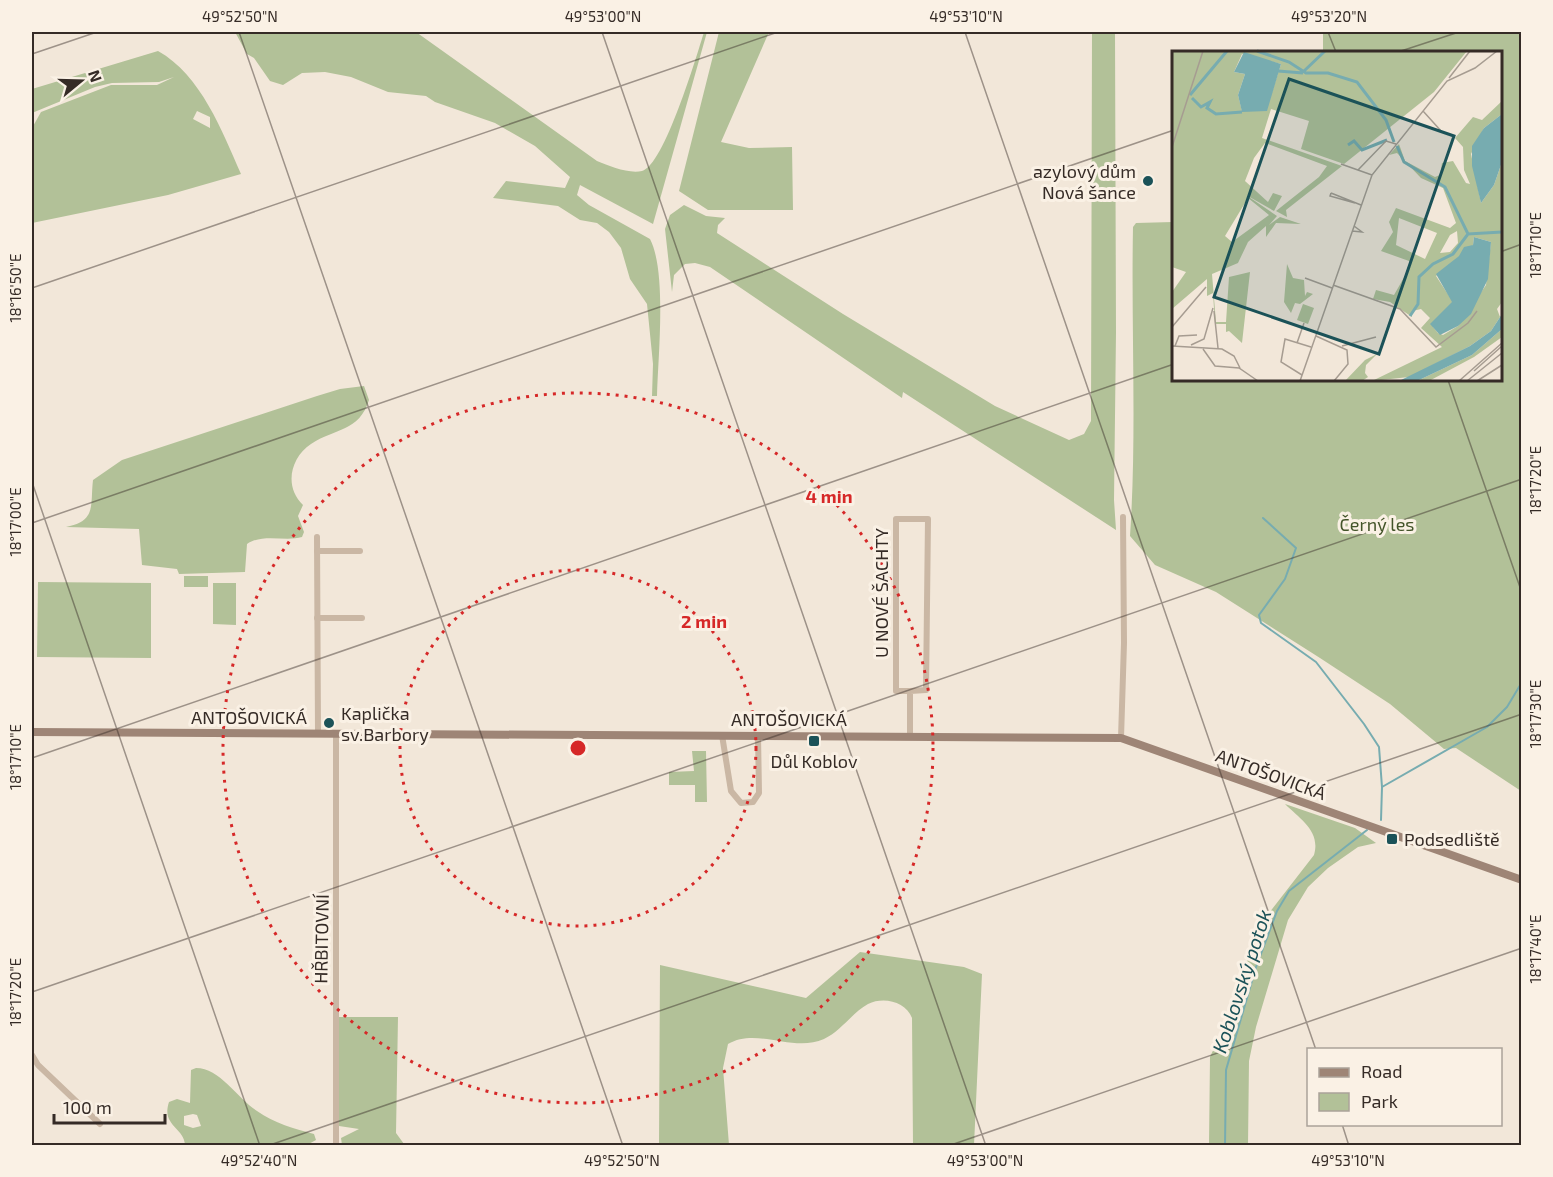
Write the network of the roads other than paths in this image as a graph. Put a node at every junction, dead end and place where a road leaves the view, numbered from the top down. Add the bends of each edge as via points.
1 (1123, 517) dead end
2 (317, 537) dead end
3 (317, 551) junction
4 (360, 551) dead end
5 (317, 618) junction
6 (362, 618) dead end
7 (910, 691) junction
8 (32, 732) edge
9 (318, 733) junction
10 (336, 734) junction
11 (722, 735) junction
12 (758, 735) junction
13 (910, 736) junction
14 (1121, 738) junction
15 (1521, 880) edge
16 (32, 1055) edge
17 (100, 1124) dead end
18 (336, 1146) edge

1 - 14 street
2 - 3 street
3 - 4 street
3 - 5 street
5 - 6 street
5 - 9 street
7 - 7 street, U NOVÉ ŠACHTY via 926,690 928,519 896,519 896,691
7 - 13 street
8 - 9 street, ANTOŠOVICKÁ
9 - 10 street, ANTOŠOVICKÁ
10 - 11 street, ANTOŠOVICKÁ
10 - 18 street, HŘBITOVNÍ
11 - 12 street, ANTOŠOVICKÁ
11 - 12 street via 731,791 741,803 753,802 759,793
12 - 13 street, ANTOŠOVICKÁ
13 - 14 street, ANTOŠOVICKÁ
14 - 15 street, ANTOŠOVICKÁ
16 - 17 street

